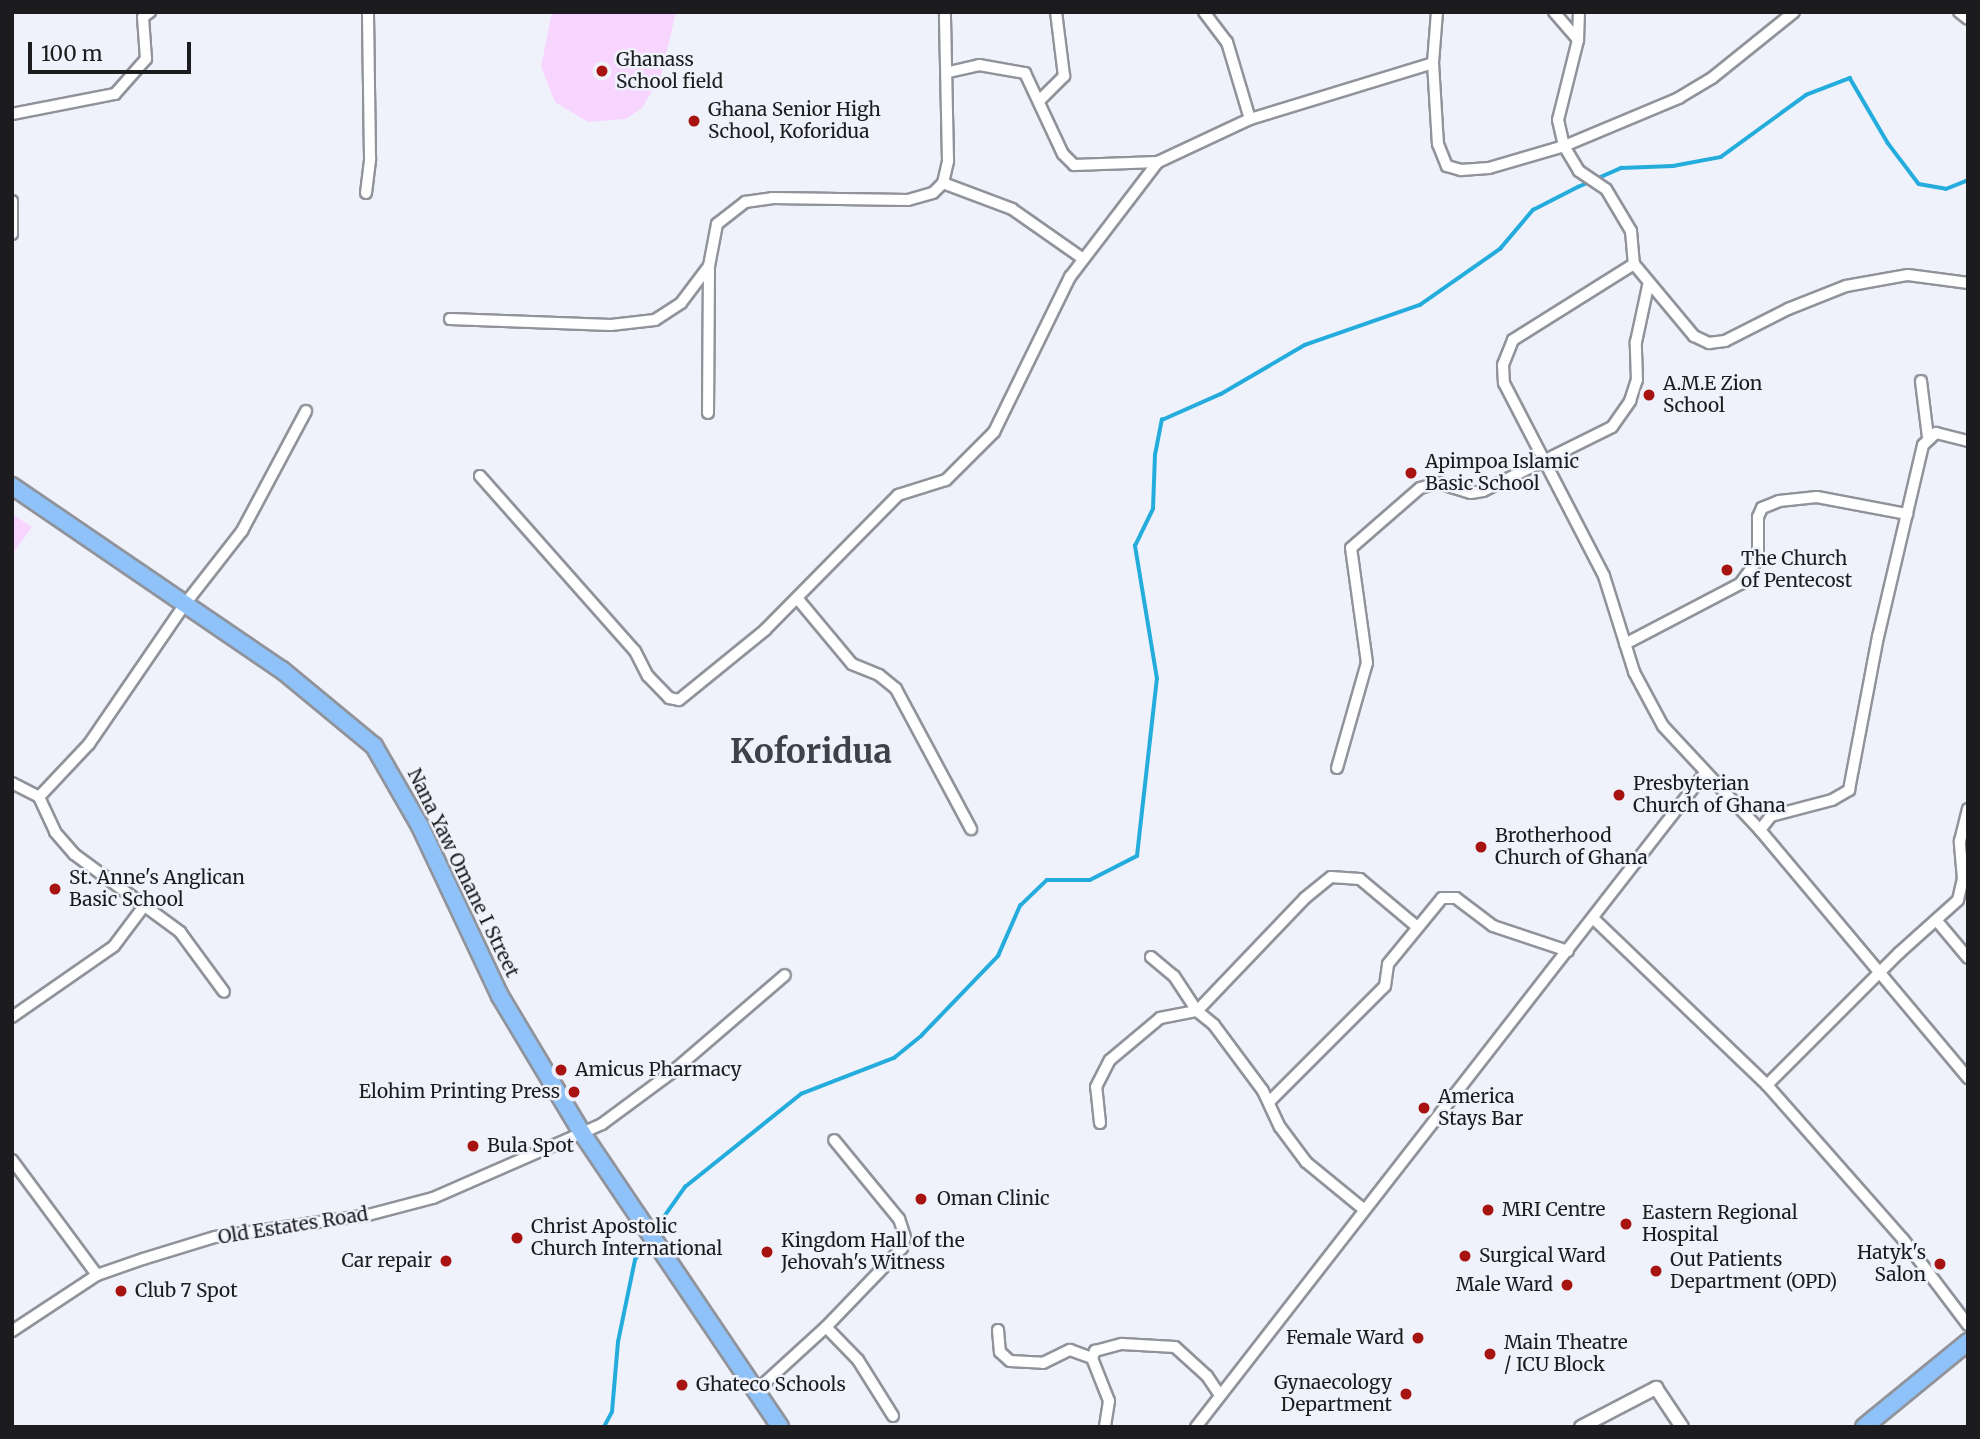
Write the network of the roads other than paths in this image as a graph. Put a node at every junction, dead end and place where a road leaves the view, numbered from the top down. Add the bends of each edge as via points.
1 (150, 12) edge
2 (368, 12) edge
3 (945, 12) edge
4 (1056, 12) edge
5 (1204, 12) edge
6 (1437, 12) edge
7 (1553, 12) edge
8 (1579, 12) edge
9 (1794, 12) edge
10 (1959, 12) edge
11 (1968, 19) edge
12 (1578, 40) junction
13 (1433, 64) junction
14 (949, 72) junction
15 (1041, 99) junction
16 (12, 114) edge
17 (1250, 118) junction
18 (1563, 146) junction
19 (1158, 162) junction
20 (943, 183) junction
21 (366, 193) dead end
22 (12, 201) edge
23 (12, 234) edge
24 (1082, 258) junction
25 (1634, 264) junction
26 (709, 265) junction
27 (1968, 283) edge
28 (1648, 286) junction
29 (450, 319) dead end
30 (1921, 381) dead end
31 (306, 411) dead end
32 (708, 413) dead end
33 (1928, 438) junction
34 (1968, 441) edge
35 (1544, 463) junction
36 (480, 476) dead end
37 (12, 486) edge
38 (1907, 514) junction
39 (797, 598) junction
40 (185, 604) junction
41 (1625, 644) junction
42 (1337, 768) dead end
43 (1705, 773) junction
44 (12, 783) edge
45 (39, 797) junction
46 (1968, 809) edge
47 (971, 829) dead end
48 (1760, 830) junction
49 (144, 906) junction
50 (1594, 919) junction
51 (1937, 921) junction
52 (1416, 926) junction
53 (1568, 951) junction
54 (1151, 957) dead end
55 (1968, 958) edge
56 (1880, 974) junction
57 (785, 975) dead end
58 (224, 992) dead end
59 (1197, 1012) junction
60 (12, 1017) edge
61 (1968, 1079) edge
62 (1767, 1086) junction
63 (1269, 1102) junction
64 (1100, 1123) dead end
65 (582, 1133) junction
66 (834, 1140) dead end
67 (14, 1166) edge
68 (1362, 1208) junction
69 (97, 1275) junction
70 (1968, 1325) edge
71 (826, 1327) junction
72 (998, 1330) dead end
73 (12, 1331) edge
74 (1968, 1342) edge
75 (1092, 1358) junction
76 (757, 1390) junction
77 (1220, 1395) junction
78 (893, 1416) dead end
79 (780, 1427) edge
80 (1105, 1427) edge
81 (1196, 1427) edge
82 (1581, 1427) edge
83 (1682, 1427) edge
84 (1864, 1427) edge

1 - 16 street via 143,17 146,59 115,94
2 - 21 street via 370,158
3 - 14 street
4 - 15 street via 1064,76
5 - 17 street via 1227,42
6 - 13 street
7 - 12 street
8 - 12 street
9 - 18 street via 1712,78 1679,98
10 - 11 street
12 - 18 street via 1558,120
13 - 17 street
13 - 18 street via 1438,144 1447,166 1489,168
14 - 15 street via 979,65 1025,73
14 - 20 street via 948,161
15 - 19 street via 1063,154 1074,166
17 - 19 street
18 - 25 street via 1579,171 1606,190 1631,231
19 - 24 street
20 - 24 street via 1020,214
20 - 26 street via 923,198 745,202 718,224
22 - 23 street
24 - 39 street via 994,432 946,480 898,495
25 - 28 street
25 - 35 street via 1513,340 1505,352 1504,383
26 - 29 street via 681,303 655,320 611,325
26 - 32 street
27 - 28 street via 1908,275 1846,286 1725,341 1709,343 1694,336
28 - 35 street via 1630,401 1612,427
30 - 33 street
31 - 40 street via 242,531
33 - 34 street via 1936,433
33 - 38 street
35 - 41 street via 1604,576
35 - 42 street via 1483,491 1471,493 1438,483 1420,488 1351,548 1367,663
36 - 39 street via 635,652 648,676 669,698 690,694
37 - 40 main road, Nana Yaw Omane I Street
38 - 41 street via 1817,498 1779,500 1762,508 1758,559 1740,583
38 - 48 street via 1849,790 1832,800 1771,816
39 - 47 street via 852,664 896,690
40 - 45 street via 89,744
40 - 65 main road, Nana Yaw Omane I Street via 282,670 374,746 420,826 500,996
41 - 43 street via 1634,672 1664,726
43 - 48 street
43 - 50 street
44 - 45 street
45 - 49 street via 55,832 74,854
46 - 51 street via 1960,841 1963,879 1958,900
48 - 56 street
49 - 58 street via 180,932
49 - 60 street via 114,946
50 - 53 street
50 - 62 street
51 - 55 street
51 - 56 street
52 - 53 street via 1449,896 1493,926
52 - 59 street via 1360,879 1331,877 1305,898
52 - 63 street via 1388,964 1385,986
53 - 68 street
54 - 59 street via 1174,976
56 - 61 street
56 - 62 street
57 - 65 street, Old Estates Road via 671,1073 602,1124
59 - 63 street via 1214,1025
59 - 64 street via 1160,1018 1110,1060 1096,1087
62 - 70 street via 1895,1229
63 - 68 street via 1280,1126 1312,1169
65 - 69 street, Old Estates Road via 433,1198 368,1215 215,1237
65 - 76 main road, Nana Yaw Omane I Street via 637,1221
66 - 71 street via 899,1219 905,1237 894,1257
67 - 69 street
68 - 77 street
69 - 73 street, Old Estates Road
71 - 76 street
71 - 78 street via 859,1360
72 - 75 street via 1000,1352 1010,1361 1043,1363 1070,1350
74 - 84 main road
75 - 77 street via 1095,1351 1122,1344 1175,1347 1207,1376
75 - 80 street via 1109,1401
76 - 79 main road
77 - 81 street
82 - 83 street via 1656,1388

